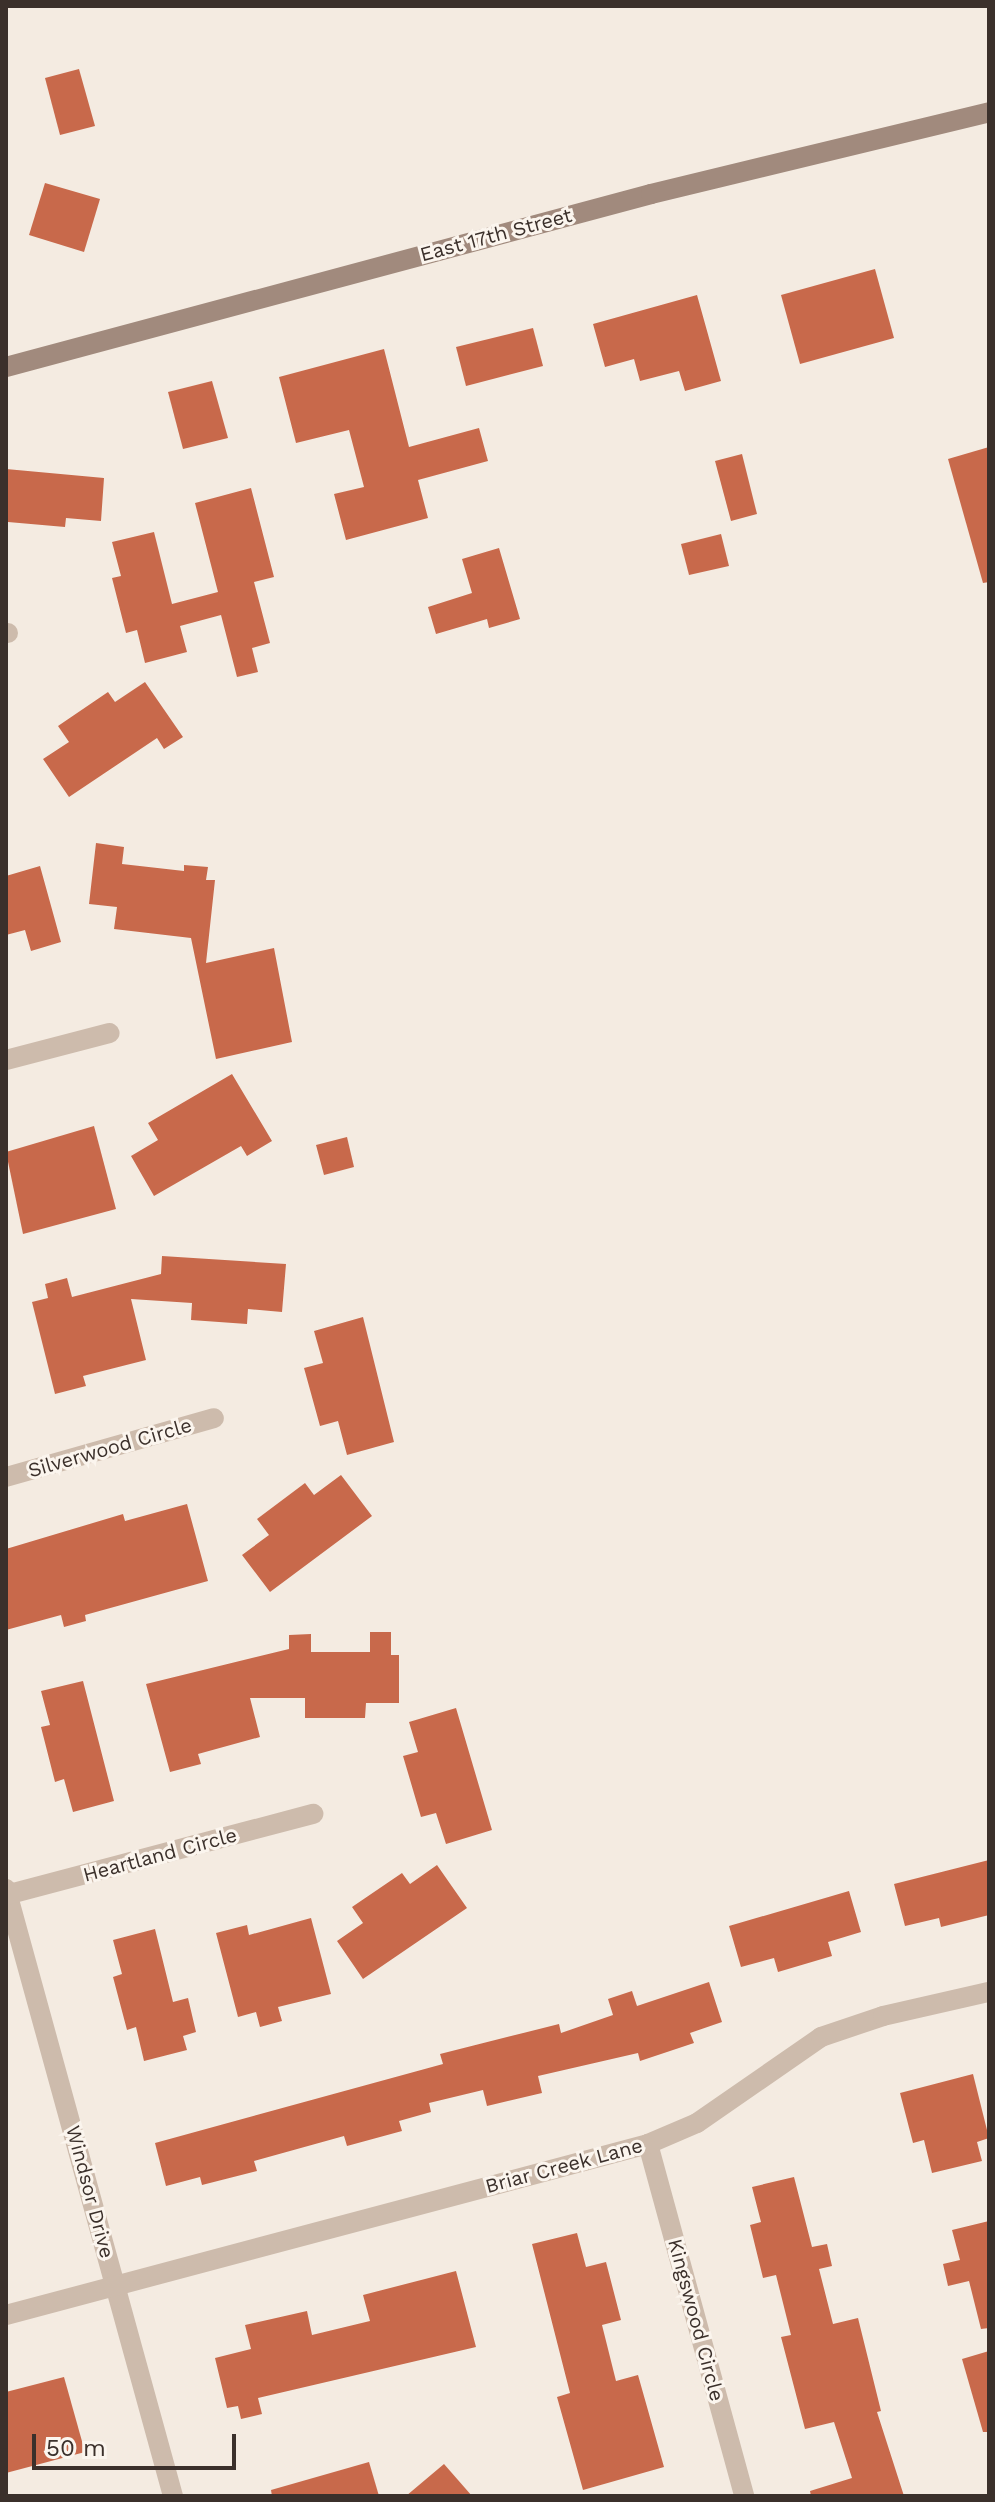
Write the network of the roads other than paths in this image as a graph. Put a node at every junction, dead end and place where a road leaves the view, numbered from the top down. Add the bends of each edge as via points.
1 (989, 112) edge
2 (6, 367) edge
3 (110, 1033) dead end
4 (6, 1060) edge
5 (214, 1418) dead end
6 (6, 1477) edge
7 (313, 1814) dead end
8 (7, 1893) edge
9 (989, 1992) edge
10 (648, 2144) junction
11 (116, 2286) junction
12 (6, 2315) edge
13 (173, 2496) edge
14 (744, 2496) edge

1 - 2 main road, East 17th Street via 651,194
3 - 4 street
5 - 6 street, Silverwood Circle
7 - 8 street, Heartland Circle
8 - 11 street, Windsor Drive
9 - 10 street, Briar Creek Lane via 883,2016 821,2037 697,2123
10 - 11 street, Briar Creek Lane
10 - 14 street, Kingswood Circle
11 - 12 street, Briar Creek Lane
11 - 13 street, Windsor Drive

